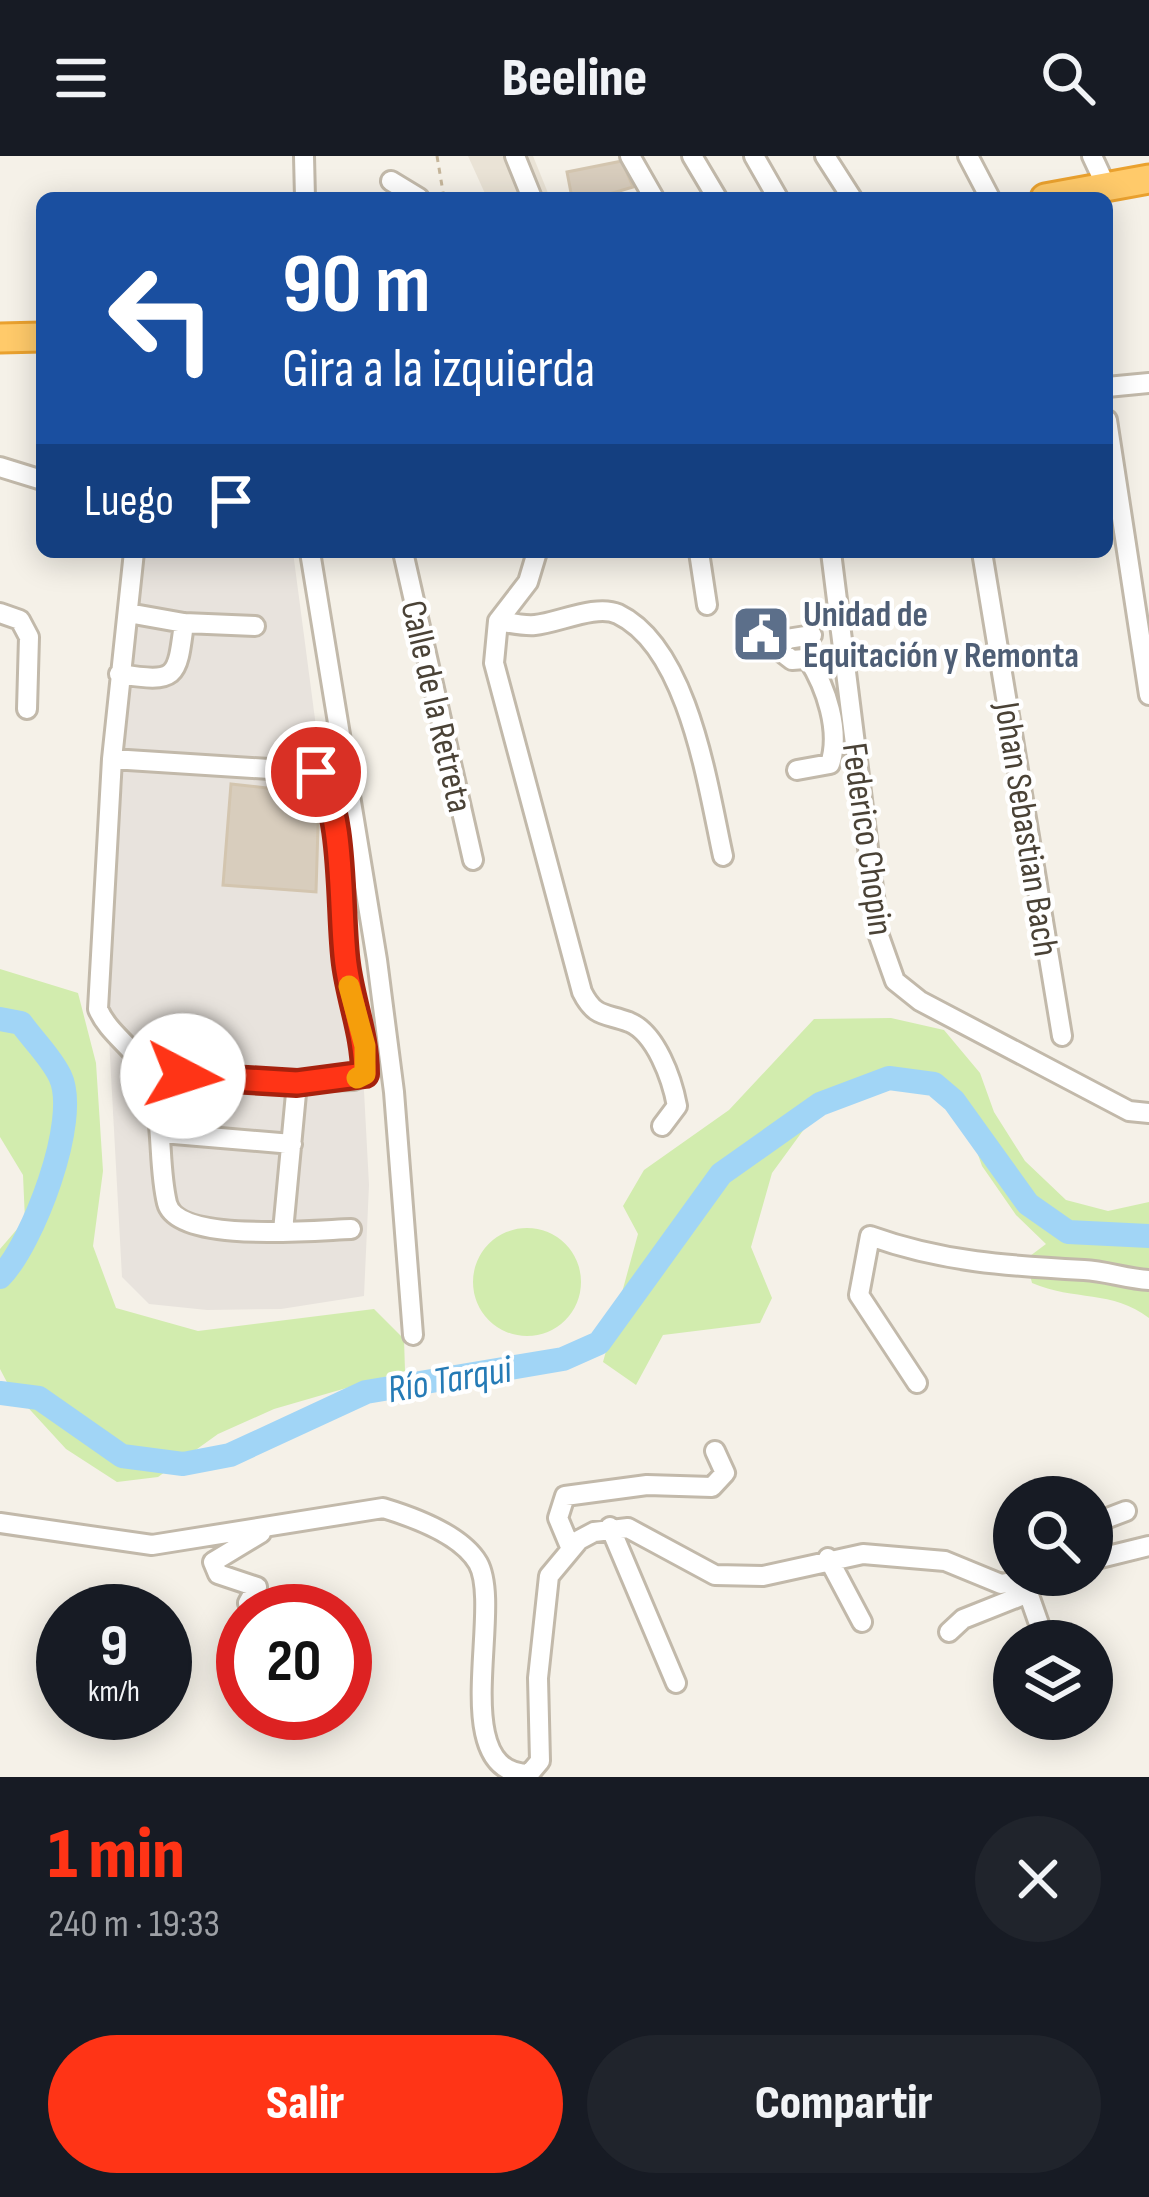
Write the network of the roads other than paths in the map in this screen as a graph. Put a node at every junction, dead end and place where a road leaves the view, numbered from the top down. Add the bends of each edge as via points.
1 (304, 156) edge
2 (515, 156) edge
3 (630, 156) edge
4 (692, 156) edge
5 (754, 156) edge
6 (826, 156) edge
7 (968, 156) edge
8 (1091, 156) edge
9 (1149, 179) edge
10 (391, 182) dead end
11 (1106, 186) junction
12 (305, 192) edge
13 (408, 192) edge
14 (530, 192) edge
15 (651, 192) edge
16 (713, 192) edge
17 (775, 192) edge
18 (848, 192) edge
19 (987, 192) edge
20 (1076, 192) edge
21 (36, 337) edge
22 (0, 338) edge
23 (1149, 383) edge
24 (1113, 386) edge
25 (1113, 459) edge
26 (0, 467) edge
27 (0, 478) edge
28 (36, 482) edge
29 (36, 483) edge
30 (133, 558) edge
31 (311, 558) edge
32 (404, 558) edge
33 (535, 558) edge
34 (700, 558) edge
35 (832, 558) edge
36 (983, 558) edge
37 (707, 605) dead end
38 (0, 613) edge
39 (128, 613) junction
40 (498, 621) junction
41 (184, 623) junction
42 (255, 626) dead end
43 (812, 635) dead end
44 (844, 656) junction
45 (808, 659) junction
46 (119, 674) junction
47 (1149, 695) edge
48 (27, 710) dead end
49 (112, 759) junction
50 (797, 770) dead end
51 (723, 856) dead end
52 (473, 860) dead end
53 (1062, 1036) dead end
54 (147, 1072) junction
55 (297, 1083) junction
56 (1149, 1113) edge
57 (662, 1126) dead end
58 (161, 1133) junction
59 (292, 1144) junction
60 (351, 1229) dead end
61 (283, 1231) junction
62 (1149, 1280) edge
63 (413, 1335) dead end
64 (917, 1383) dead end
65 (715, 1451) dead end
66 (1126, 1511) dead end
67 (1113, 1516) edge
68 (0, 1523) edge
69 (270, 1527) junction
70 (610, 1527) junction
71 (1149, 1546) edge
72 (571, 1549) junction
73 (1113, 1555) edge
74 (829, 1558) junction
75 (993, 1581) edge
76 (254, 1584) edge
77 (1004, 1596) edge
78 (862, 1622) dead end
79 (949, 1632) dead end
80 (676, 1683) dead end

1 - 12 street
2 - 14 street
3 - 15 street
4 - 16 street
5 - 17 street
6 - 18 street
7 - 19 street
8 - 11 street
9 - 11 highway
10 - 13 street
11 - 20 highway
21 - 22 highway
23 - 24 street
25 - 47 street
26 - 28 street
27 - 29 street
30 - 39 street
31 - 63 street via 380,982
32 - 52 street, Calle de la Retreta
33 - 40 street via 528,582
34 - 37 street
35 - 44 street, Federico Chopin
36 - 53 street, Johan Sebastian Bach
38 - 48 street via 20,620 29,637
39 - 41 street
39 - 46 street
40 - 51 street via 532,626 604,612 644,638 698,738
40 - 57 street via 494,663 582,992 591,1010 645,1033 675,1091 677,1106
41 - 42 street
41 - 46 street via 172,675
43 - 45 street via 787,638 778,650
44 - 45 street
44 - 56 street, Federico Chopin via 879,936 895,980 920,1001 1129,1111
45 - 50 street via 822,684 834,751 830,764
46 - 49 street
49 - 54 street via 98,1009
49 - 55 street via 316,772 328,786 365,1074
54 - 55 street
54 - 58 street
55 - 59 street
58 - 59 street
58 - 61 street via 166,1201 182,1222
59 - 61 street
60 - 61 street
62 - 64 street via 1002,1268 870,1236 860,1295
65 - 72 street via 725,1473 712,1487 565,1496 558,1517
66 - 67 street
68 - 69 street via 152,1545
69 - 72 street via 383,1508 448,1536 477,1561 484,1586 484,1739 511,1774 529,1774 540,1761 538,1678 549,1576
69 - 76 street via 214,1562 218,1574
70 - 72 street
70 - 74 street via 628,1528 715,1575 764,1576
70 - 80 street
71 - 73 street
74 - 75 street via 945,1561
74 - 78 street
77 - 79 street

